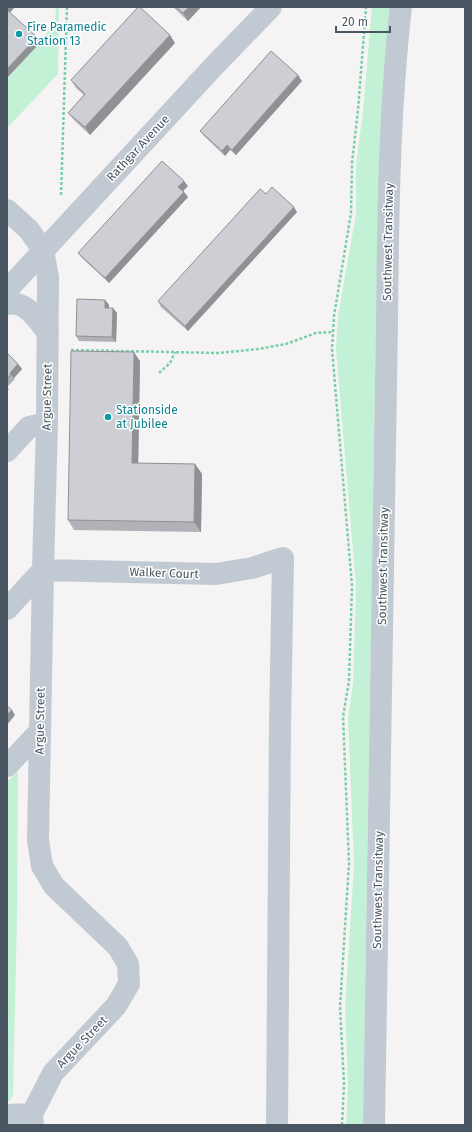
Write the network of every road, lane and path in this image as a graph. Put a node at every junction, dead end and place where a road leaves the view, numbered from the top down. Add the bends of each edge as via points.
1 (67, 7) edge
2 (271, 7) edge
3 (366, 7) edge
4 (401, 7) edge
5 (62, 195) dead end
6 (7, 210) edge
7 (43, 250) junction
8 (7, 290) edge
9 (7, 304) edge
10 (333, 332) junction
11 (48, 333) junction
12 (71, 350) edge
13 (175, 352) junction
14 (159, 373) dead end
15 (47, 423) junction
16 (7, 451) edge
17 (43, 570) junction
18 (7, 609) edge
19 (40, 731) junction
20 (7, 766) edge
21 (7, 1115) edge
22 (33, 1119) edge
23 (277, 1125) edge
24 (342, 1125) edge
25 (374, 1125) edge

1 - 5 path
2 - 7 street, Rathgar Avenue
3 - 10 path via 352,163 351,213
4 - 25 street, Southwest Transitway via 396,47 388,202
6 - 7 street via 29,230
7 - 8 street, Rathgar Avenue
7 - 11 street, Argue Street via 48,277
9 - 11 street via 24,307
10 - 13 path via 316,333 286,344 258,349 219,353
10 - 24 path via 332,350 352,586 349,681 343,717 349,863 340,1007 344,1084
11 - 15 street, Argue Street
12 - 13 path
13 - 14 path via 170,363
15 - 16 street via 29,427
15 - 17 street, Argue Street
17 - 18 street
17 - 19 street, Argue Street
17 - 23 street, Walker Court via 216,574 252,568 283,558
19 - 20 street
19 - 22 street, Argue Street via 38,840 42,866 54,886 118,947 128,964 129,984 116,1006 53,1073
21 - 22 street

